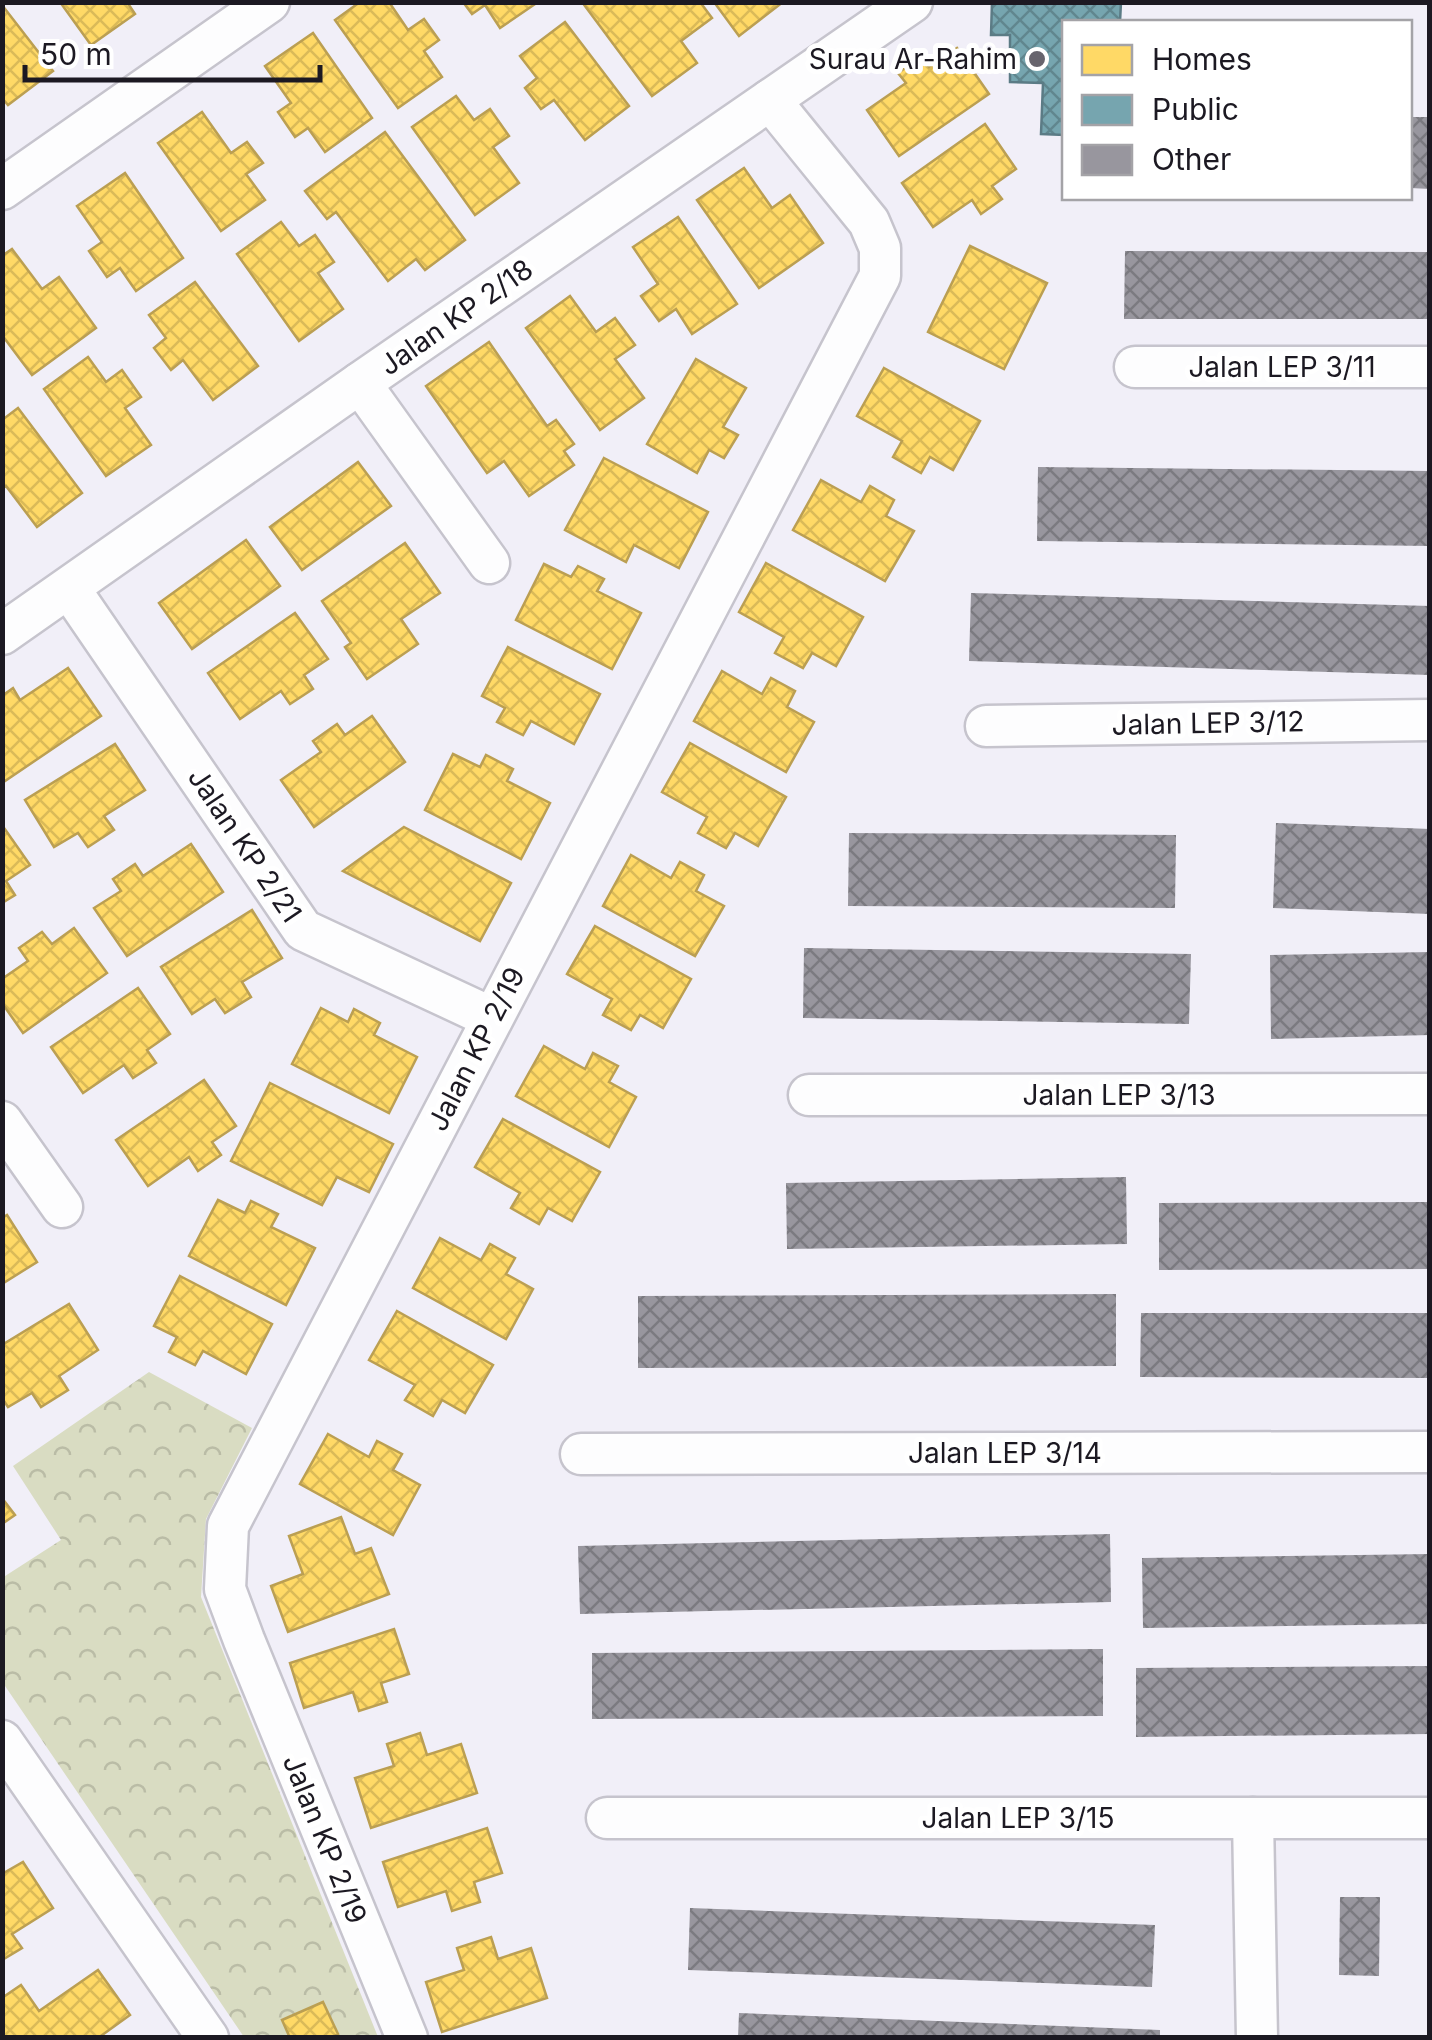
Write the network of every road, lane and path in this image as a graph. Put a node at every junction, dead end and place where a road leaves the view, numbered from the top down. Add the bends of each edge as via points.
1 (268, 2) edge
2 (912, 2) edge
3 (770, 100) junction
4 (2, 190) edge
5 (1135, 367) dead end
6 (1430, 367) edge
7 (360, 383) junction
8 (489, 563) dead end
9 (69, 588) junction
10 (2, 634) edge
11 (1430, 720) edge
12 (986, 726) dead end
13 (492, 1018) junction
14 (1430, 1094) edge
15 (809, 1096) dead end
16 (2, 1122) edge
17 (62, 1207) dead end
18 (1430, 1452) edge
19 (581, 1454) dead end
20 (2, 1741) edge
21 (607, 1818) dead end
22 (1253, 1818) junction
23 (1430, 1818) edge
24 (208, 2038) edge
25 (408, 2038) edge
26 (1256, 2038) edge

1 - 4 street
2 - 3 street, Jalan KP 2/18
3 - 7 street, Jalan KP 2/18
3 - 13 street, Jalan KP 2/19 via 868,222 880,248 880,276
5 - 6 street, Jalan LEP 3/11
7 - 8 street
7 - 9 street, Jalan KP 2/18
9 - 10 street, Jalan KP 2/18
9 - 13 street, Jalan KP 2/21 via 303,930
11 - 12 street, Jalan LEP 3/12
13 - 25 street, Jalan KP 2/19 via 228,1526 225,1589
14 - 15 street, Jalan LEP 3/13
16 - 17 street
18 - 19 street, Jalan LEP 3/14
20 - 24 street
21 - 22 street, Jalan LEP 3/15
22 - 23 street, Jalan LEP 3/15
22 - 26 street

